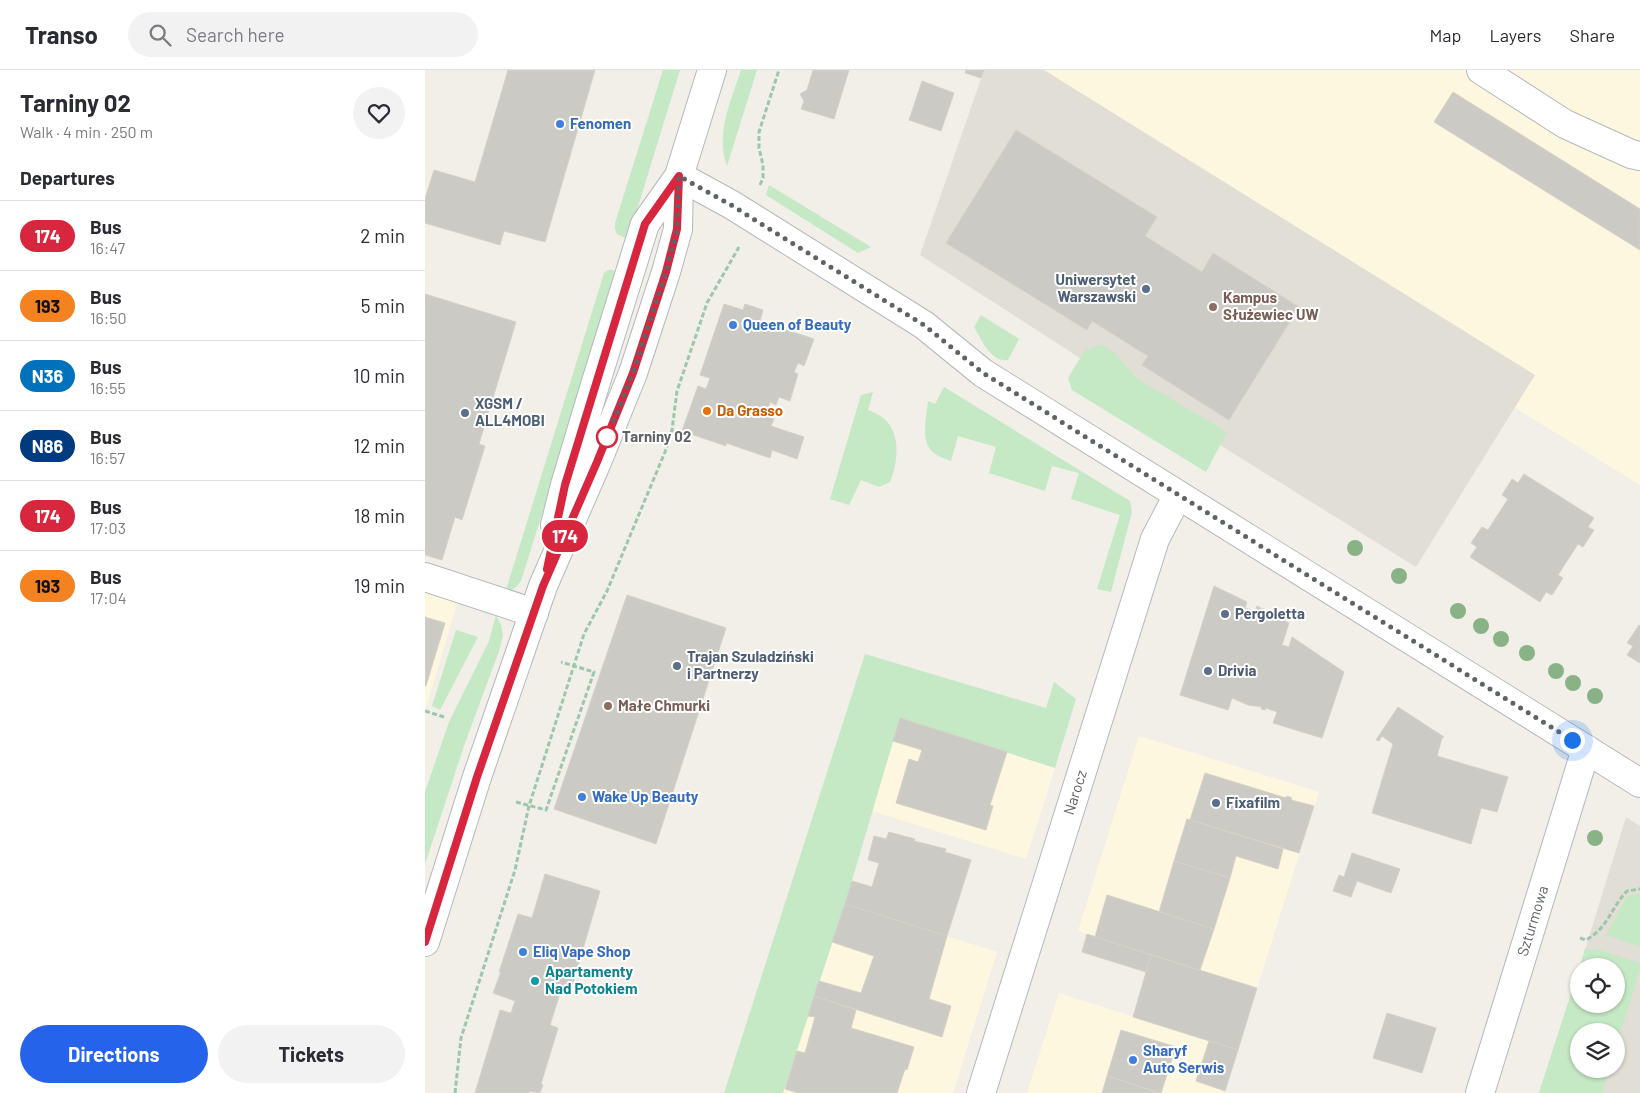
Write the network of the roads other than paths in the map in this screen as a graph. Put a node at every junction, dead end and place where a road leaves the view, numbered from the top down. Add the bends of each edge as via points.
1 (712, 70) edge
2 (1481, 70) edge
3 (1640, 156) edge
4 (679, 176) junction
5 (1178, 495) junction
6 (425, 577) edge
7 (534, 613) junction
8 (1586, 749) junction
9 (1640, 782) edge
10 (425, 942) edge
11 (981, 1093) edge
12 (1480, 1093) edge

1 - 4 street
2 - 3 street via 1565,124
4 - 5 street via 924,325 983,373
4 - 7 street via 677,229 633,373
5 - 8 street
5 - 11 street, Narocz via 1155,539
6 - 7 street
7 - 10 street via 477,777
8 - 9 street
8 - 12 street, Szturmowa

